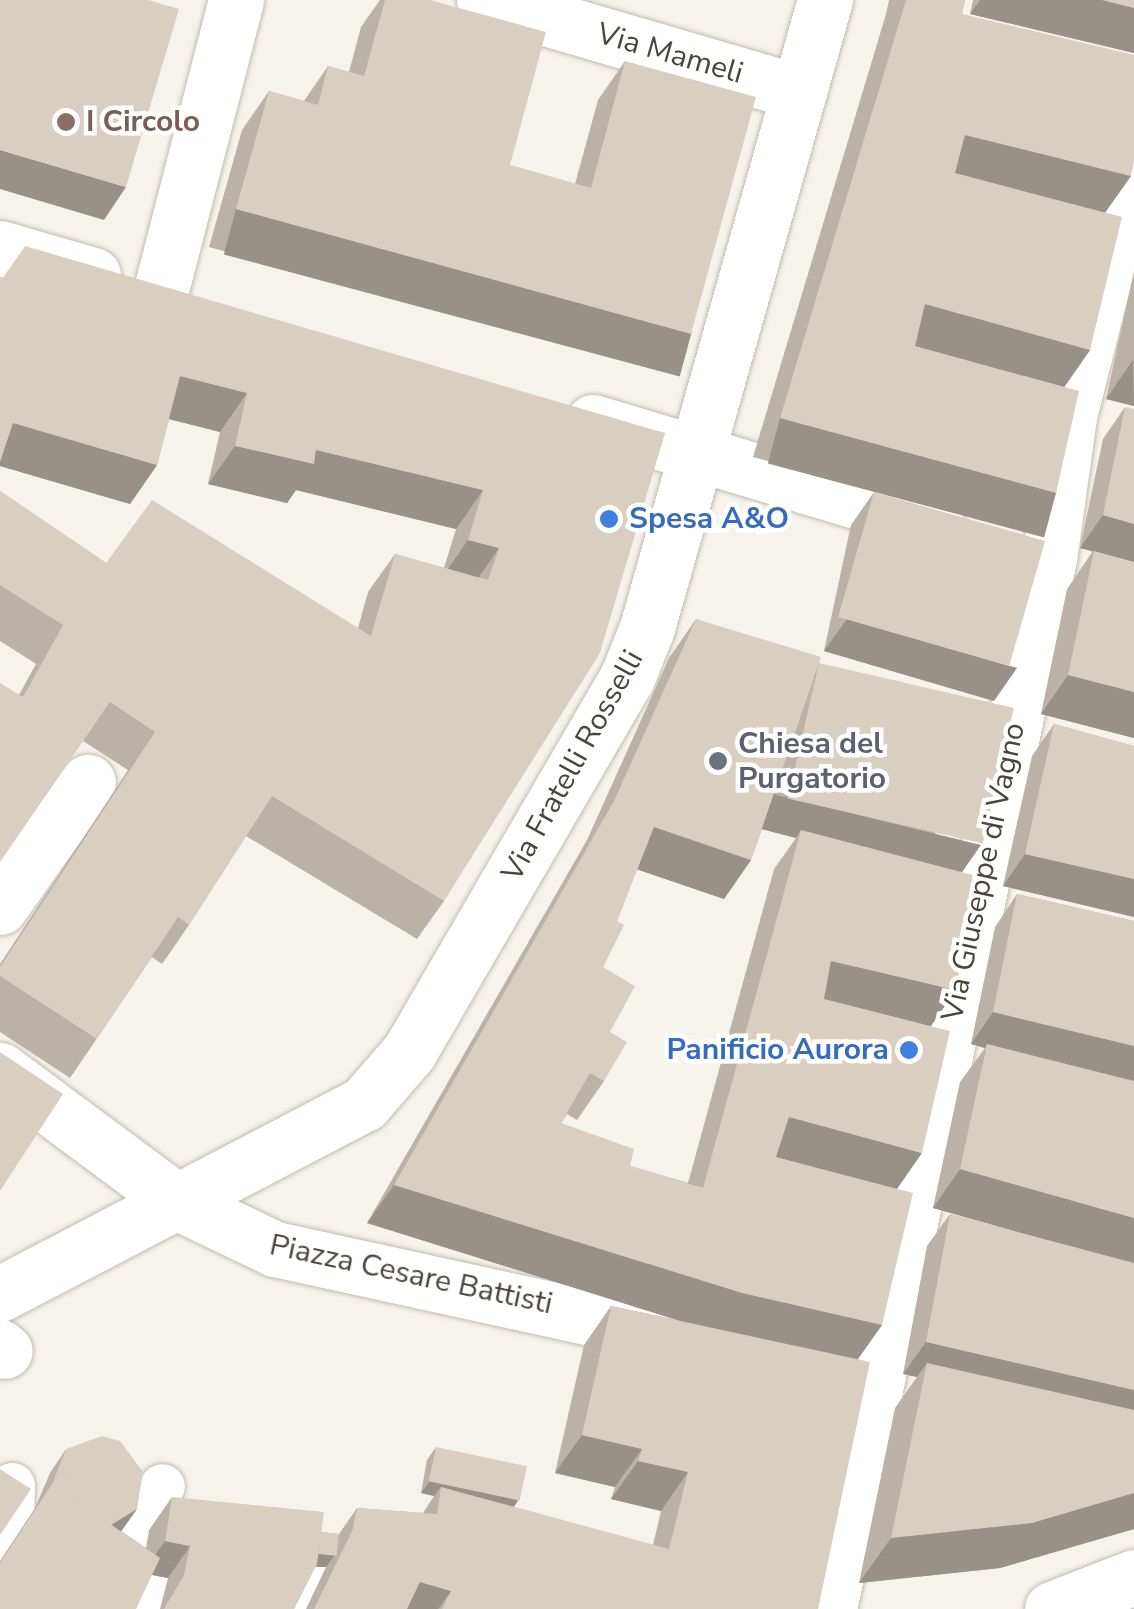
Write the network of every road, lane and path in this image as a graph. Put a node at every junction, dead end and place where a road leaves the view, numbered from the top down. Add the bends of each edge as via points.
1 (236, 0) edge
2 (484, 0) edge
3 (825, 0) edge
4 (799, 92) junction
5 (1134, 160) edge
6 (1056, 225) edge
7 (1122, 246) edge
8 (0, 248) edge
9 (160, 294) junction
10 (217, 311) edge
11 (1016, 398) edge
12 (540, 406) edge
13 (1093, 422) junction
14 (693, 452) junction
15 (1048, 559) junction
16 (1100, 574) edge
17 (647, 628) junction
18 (702, 643) edge
19 (960, 712) edge
20 (1040, 734) junction
21 (88, 782) edge
22 (978, 901) junction
23 (0, 907) edge
24 (1030, 913) edge
25 (946, 1057) junction
26 (0, 1070) edge
27 (1002, 1071) edge
28 (180, 1204) junction
29 (910, 1220) junction
30 (966, 1235) edge
31 (0, 1294) edge
32 (724, 1349) edge
33 (820, 1374) edge
34 (877, 1388) junction
35 (932, 1401) edge
36 (12, 1486) edge
37 (162, 1486) dead end
38 (0, 1546) edge
39 (312, 1567) edge
40 (1134, 1576) edge
41 (831, 1597) edge
42 (145, 1609) edge
43 (297, 1609) edge
44 (1052, 1609) edge

1 - 9 street
2 - 4 street, Via Mameli
3 - 4 street, Via Fratelli Rosselli
4 - 14 street, Via Fratelli Rosselli
5 - 7 street, Via Giuseppe di Vagno
6 - 7 street
7 - 13 street, Via Giuseppe di Vagno
8 - 9 street
9 - 10 street
11 - 13 street
12 - 14 street
13 - 15 street, Via Giuseppe di Vagno
14 - 15 street
14 - 17 street, Via Fratelli Rosselli
15 - 16 street
15 - 20 street, Via Giuseppe di Vagno
17 - 18 street
17 - 28 street, Via Fratelli Rosselli via 627,678 410,1052 364,1104
19 - 20 street
20 - 22 street, Via Giuseppe di Vagno
21 - 23 street
22 - 24 street
22 - 25 street, Via Giuseppe di Vagno
25 - 27 street
25 - 29 street, Via Giuseppe di Vagno
26 - 28 street, Piazza Cesare Battisti
28 - 31 street, Via Fratelli Rosselli
28 - 32 street, Piazza Cesare Battisti via 274,1250 592,1314
29 - 30 street
29 - 34 street, Via Giuseppe di Vagno
33 - 34 street
34 - 35 street
34 - 41 street, Via Giuseppe di Vagno
36 - 38 street via 11,1530
37 - 42 street via 134,1546 130,1582 154,1590
39 - 43 street
40 - 44 street

